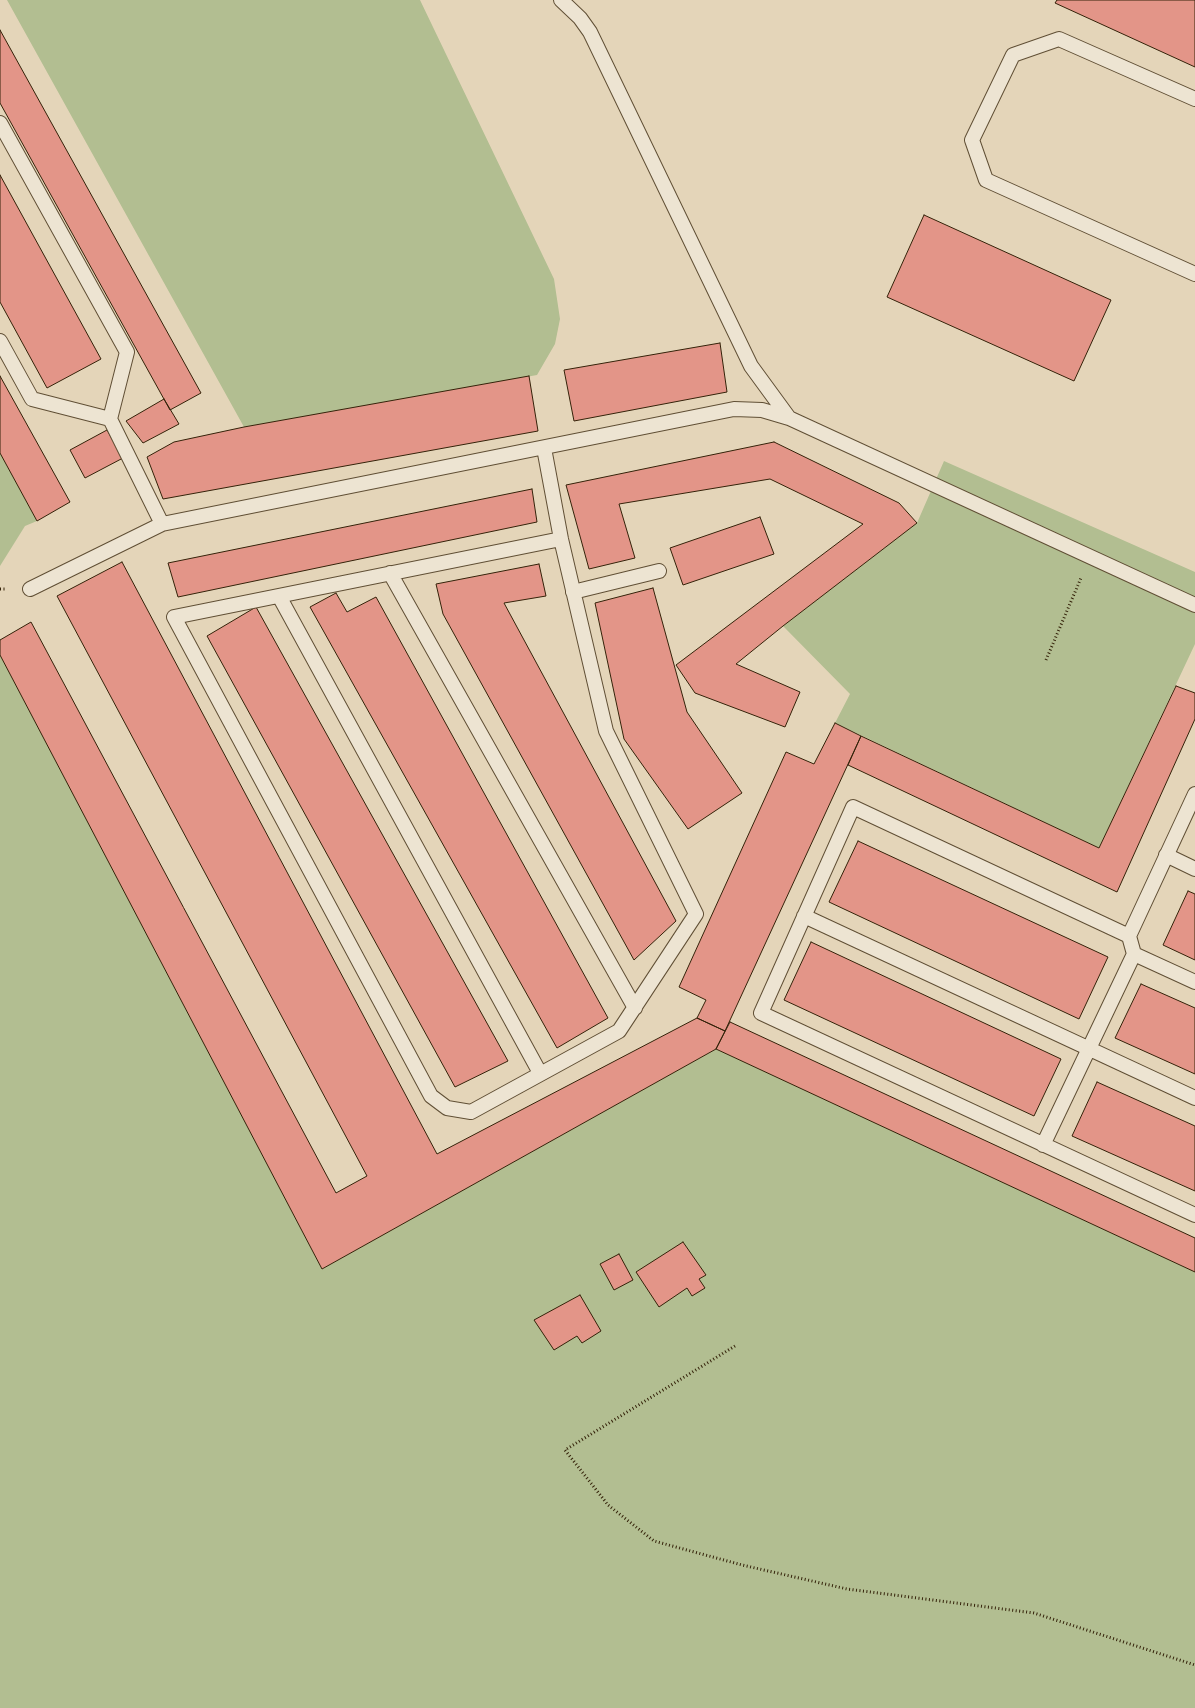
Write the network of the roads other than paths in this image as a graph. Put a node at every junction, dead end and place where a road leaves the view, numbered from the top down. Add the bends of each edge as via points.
1 (561, 0) edge
2 (1195, 99) edge
3 (0, 123) edge
4 (1195, 274) edge
5 (0, 341) edge
6 (790, 418) junction
7 (110, 419) junction
8 (544, 448) junction
9 (162, 524) junction
10 (561, 539) junction
11 (659, 570) dead end
12 (390, 573) junction
13 (30, 589) dead end
14 (574, 592) junction
15 (279, 596) junction
16 (1195, 605) edge
17 (1195, 794) edge
18 (1166, 855) junction
19 (1195, 869) edge
20 (804, 916) junction
21 (1128, 936) junction
22 (1134, 954) junction
23 (1195, 982) edge
24 (635, 1008) junction
25 (1089, 1049) junction
26 (540, 1073) junction
27 (1195, 1098) edge
28 (1044, 1144) junction
29 (1195, 1215) edge

1 - 6 lane via 590,32 751,366
2 - 4 lane via 1059,39 1013,56 972,140 986,180
3 - 7 lane via 127,352
5 - 7 lane via 32,399
6 - 8 lane via 762,410 734,409
6 - 16 lane
7 - 9 lane
8 - 9 lane
8 - 10 lane
9 - 13 lane
10 - 12 lane
10 - 14 lane
11 - 14 lane
12 - 15 lane
12 - 24 lane
14 - 24 lane via 606,731 696,914
15 - 26 lane
15 - 26 lane via 174,617 432,1096 448,1108 470,1112
17 - 18 lane
18 - 19 lane
18 - 21 lane
20 - 21 lane via 853,807
20 - 25 lane
20 - 28 lane via 761,1013
21 - 22 lane
22 - 23 lane
22 - 25 lane
24 - 26 lane via 619,1031
25 - 27 lane
25 - 28 lane
28 - 29 lane

